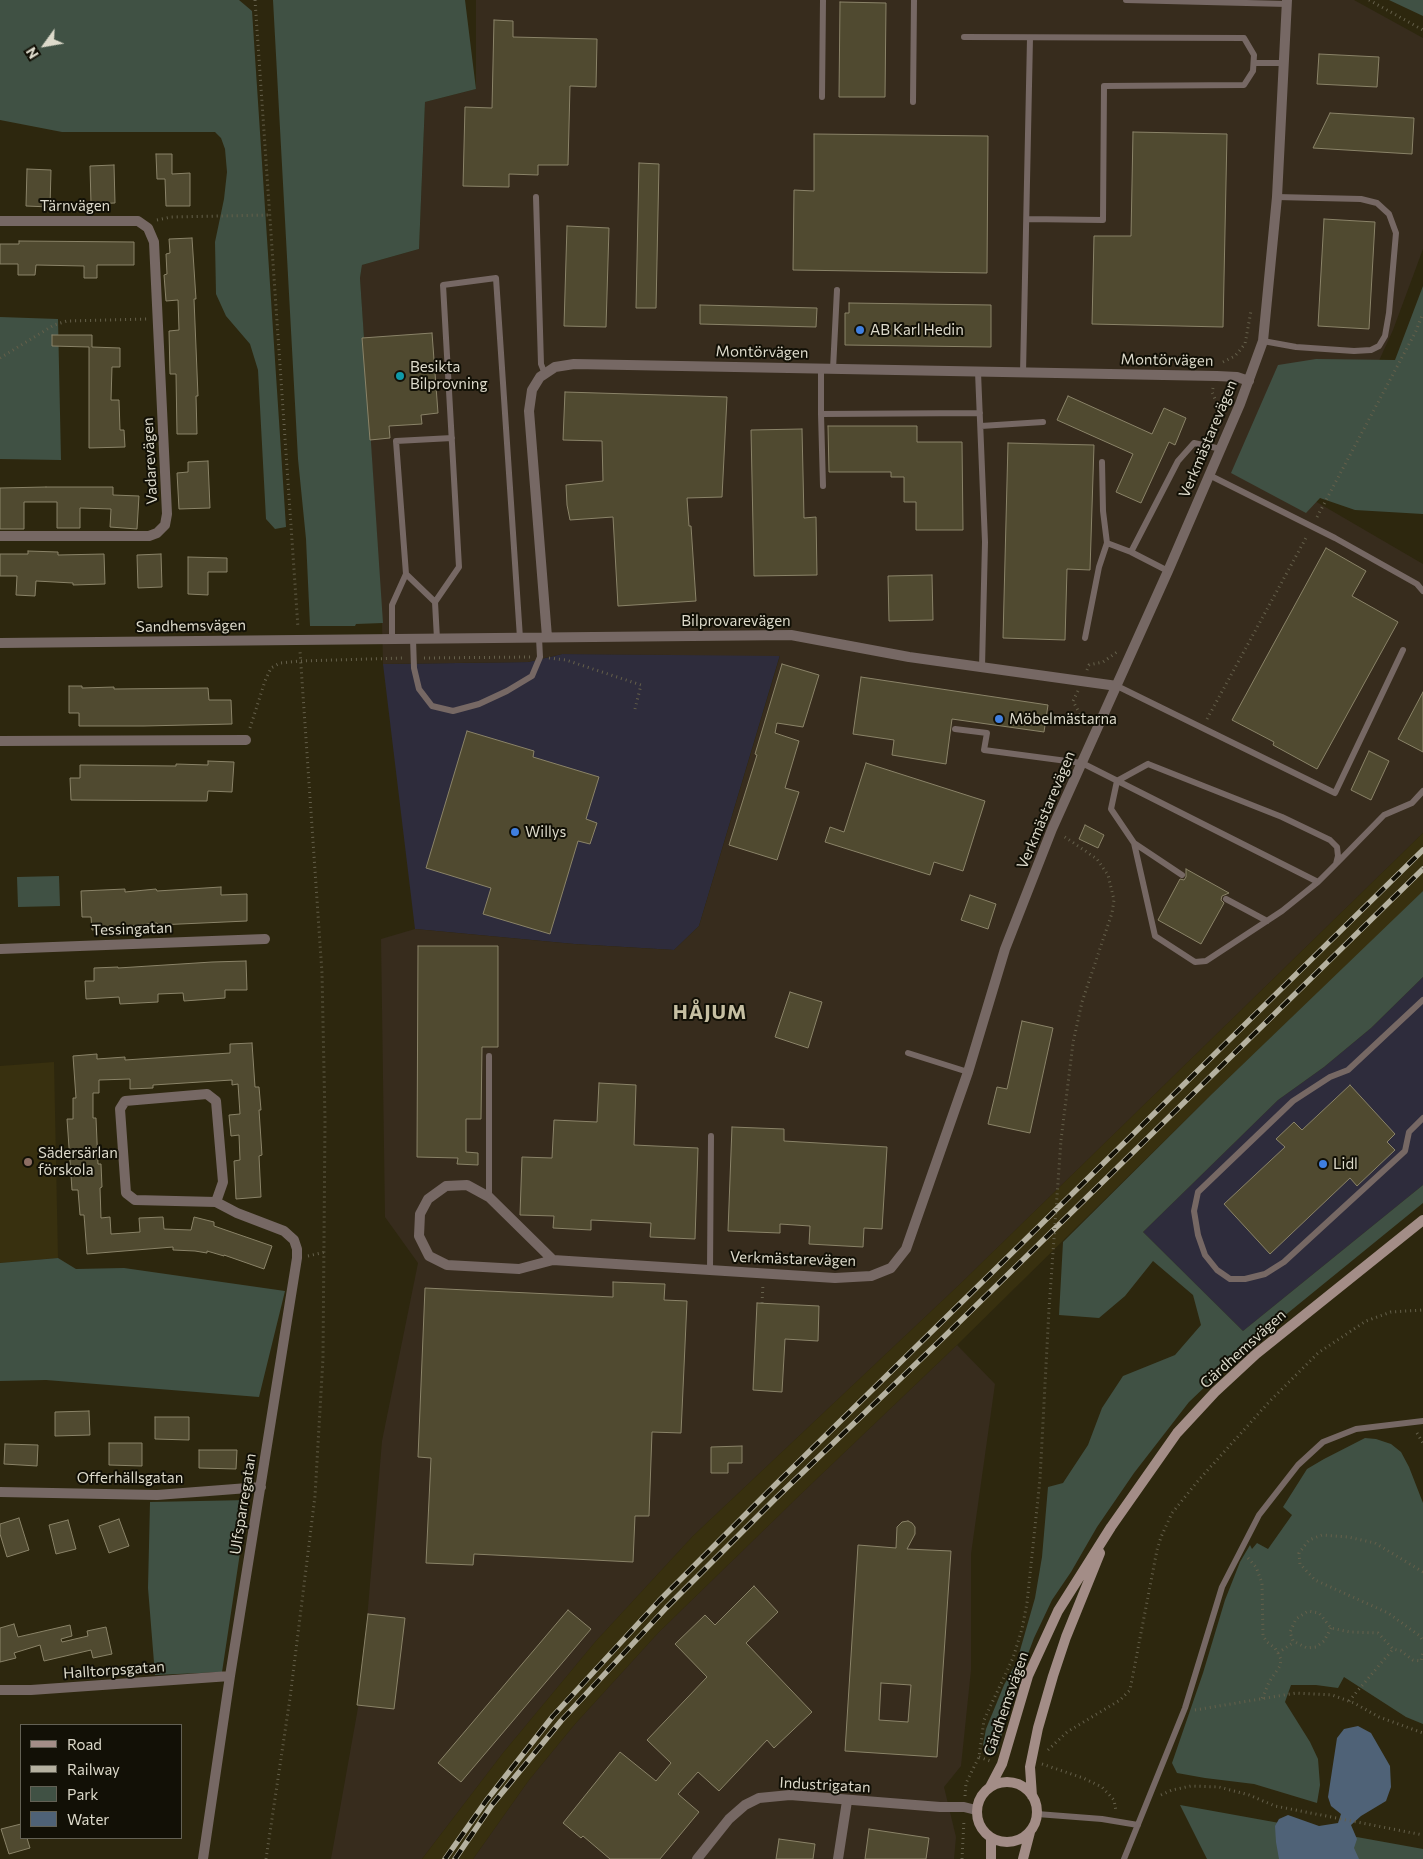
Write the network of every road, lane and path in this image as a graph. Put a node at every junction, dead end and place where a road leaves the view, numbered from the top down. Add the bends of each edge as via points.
1 (255, 0) edge
2 (824, 0) edge
3 (914, 0) edge
4 (1126, 0) edge
5 (1369, 0) edge
6 (1287, 2) edge
7 (1423, 30) edge
8 (964, 37) dead end
9 (1030, 38) junction
10 (1283, 63) junction
11 (1254, 64) junction
12 (822, 97) dead end
13 (913, 102) dead end
14 (536, 197) dead end
15 (1277, 197) junction
16 (270, 215) junction
17 (1027, 219) junction
18 (0, 221) edge
19 (148, 228) junction
20 (837, 290) dead end
21 (1252, 309) dead end
22 (158, 319) junction
23 (1263, 341) junction
24 (0, 358) edge
25 (821, 369) junction
26 (834, 369) junction
27 (978, 372) junction
28 (1024, 373) junction
29 (545, 374) junction
30 (1217, 376) junction
31 (1249, 381) junction
32 (980, 413) junction
33 (821, 414) junction
34 (1043, 422) dead end
35 (1222, 422) dead end
36 (981, 426) junction
37 (452, 438) junction
38 (1220, 449) junction
39 (1102, 462) dead end
40 (1210, 475) junction
41 (823, 486) dead end
42 (0, 536) edge
43 (1107, 543) junction
44 (1132, 552) junction
45 (1168, 571) junction
46 (406, 574) junction
47 (1423, 591) edge
48 (435, 602) junction
49 (520, 638) junction
50 (543, 638) junction
51 (1085, 638) dead end
52 (413, 639) junction
53 (437, 639) junction
54 (299, 640) junction
55 (387, 640) junction
56 (0, 643) edge
57 (1122, 646) dead end
58 (1402, 650) dead end
59 (540, 657) junction
60 (414, 658) junction
61 (300, 661) junction
62 (982, 667) junction
63 (1083, 680) junction
64 (1117, 686) junction
65 (635, 709) dead end
66 (955, 729) dead end
67 (1084, 733) dead end
68 (246, 740) joint
69 (0, 741) edge
70 (1082, 763) junction
71 (1117, 781) junction
72 (1423, 791) edge
73 (1052, 829) junction
74 (1134, 843) junction
75 (1336, 864) junction
76 (1182, 875) dead end
77 (1318, 882) junction
78 (1226, 898) dead end
79 (1267, 921) junction
80 (265, 938) dead end
81 (0, 949) edge
82 (1423, 1000) edge
83 (908, 1053) dead end
84 (489, 1056) dead end
85 (968, 1072) junction
86 (1423, 1118) edge
87 (711, 1136) dead end
88 (488, 1196) junction
89 (216, 1202) junction
90 (1423, 1220) edge
91 (553, 1260) junction
92 (710, 1270) junction
93 (763, 1273) junction
94 (762, 1303) dead end
95 (1423, 1310) edge
96 (1423, 1421) edge
97 (261, 1487) junction
98 (0, 1492) edge
99 (1111, 1527) junction
100 (1249, 1558) dead end
101 (1423, 1572) edge
102 (1331, 1628) junction
103 (1423, 1641) edge
104 (1294, 1642) junction
105 (1393, 1649) junction
106 (1278, 1653) junction
107 (1423, 1654) edge
108 (230, 1676) junction
109 (0, 1690) edge
110 (1261, 1700) junction
111 (1349, 1701) junction
112 (1184, 1708) junction
113 (1423, 1734) edge
114 (1047, 1752) dead end
115 (979, 1757) junction
116 (1045, 1758) dead end
117 (1002, 1764) junction
118 (1042, 1764) junction
119 (1030, 1767) junction
120 (990, 1787) junction
121 (1032, 1796) junction
122 (847, 1800) junction
123 (1146, 1806) junction
124 (964, 1807) junction
125 (976, 1810) junction
126 (1037, 1814) junction
127 (1115, 1821) junction
128 (1138, 1825) junction
129 (1030, 1832) junction
130 (1423, 1835) edge
131 (992, 1839) junction
132 (1127, 1858) edge
133 (203, 1859) edge
134 (266, 1859) edge
135 (697, 1859) edge
136 (838, 1859) edge
137 (962, 1859) edge
138 (991, 1859) edge
139 (1024, 1859) edge

1 - 16 path
2 - 12 lane
3 - 13 lane
4 - 6 lane, Verkmästarevägen
5 - 7 path
6 - 10 street, Verkmästarevägen
8 - 9 lane
9 - 11 lane via 1244,38 1254,54
9 - 17 lane
10 - 11 lane
10 - 15 street, Verkmästarevägen
11 - 17 lane via 1244,85 1104,86 1103,220
14 - 29 lane via 541,364
15 - 23 street, Verkmästarevägen
15 - 23 lane via 1361,199 1376,203 1389,214 1396,233 1389,313 1385,336 1379,346 1371,350 1296,347
16 - 19 path via 171,217 156,220
16 - 54 path
17 - 28 lane
18 - 19 street, Tärnvägen via 138,221
19 - 22 street, Vadarevägen via 154,242
20 - 26 lane
21 - 30 path via 1245,344 1235,356 1221,363
22 - 24 path via 67,321 54,325
22 - 42 street, Vadarevägen via 165,525 149,536
23 - 31 street, Verkmästarevägen
25 - 26 street, Montörvägen
25 - 29 street, Montörvägen via 574,364
25 - 33 lane
26 - 27 street, Montörvägen
27 - 28 street, Montörvägen
27 - 32 lane
28 - 30 street, Montörvägen
29 - 50 street via 540,376 532,390 529,411
30 - 31 street, Montörvägen
30 - 35 path via 1212,392 1220,408
31 - 38 street, Verkmästarevägen
32 - 33 lane
32 - 36 lane
33 - 41 lane
34 - 36 lane
36 - 62 lane via 985,542
37 - 46 lane via 396,441
37 - 48 lane via 458,566
37 - 49 lane via 443,285 496,278
38 - 40 street, Verkmästarevägen
38 - 44 lane via 1194,443 1188,449 1178,461
39 - 43 lane
40 - 45 street, Verkmästarevägen
40 - 47 lane via 1335,538 1417,584
43 - 44 lane
43 - 51 lane
44 - 45 lane
45 - 64 street, Verkmästarevägen
46 - 48 lane
46 - 55 lane via 392,605
48 - 53 lane
49 - 50 street, Bilprovarevägen
49 - 53 street, Bilprovarevägen
50 - 59 lane
50 - 62 street, Bilprovarevägen via 791,635
52 - 53 street, Bilprovarevägen
52 - 55 street, Bilprovarevägen
52 - 60 lane
54 - 55 street, Sandhemsvägen
54 - 56 street, Sandhemsvägen
54 - 61 path
57 - 63 path via 1108,659 1089,665
58 - 64 lane via 1335,793
59 - 60 path
59 - 60 lane via 532,676 507,692 453,711 432,706 419,689
59 - 65 path via 566,660 641,685
60 - 61 path
61 - 68 path via 280,663 271,668
61 - 134 path via 322,972 324,1358 315,1496
62 - 63 street, Bilprovarevägen
63 - 64 street, Bilprovarevägen
63 - 67 path via 1073,701 1082,718
64 - 70 street, Verkmästarevägen
66 - 70 lane via 987,733 984,750
68 - 69 street
70 - 71 lane
70 - 73 street, Verkmästarevägen
71 - 74 lane via 1112,809
71 - 75 lane via 1148,764 1282,817 1330,840 1337,846
71 - 77 lane
72 - 75 lane via 1412,803 1384,815
73 - 85 street, Verkmästarevägen via 1005,949
73 - 115 path, bridge via 1097,859 1108,875 1114,900 1082,1002 1073,1043 1061,1140 1040,1479 1027,1604 1013,1658 984,1720
74 - 76 lane
74 - 79 lane via 1155,936 1195,962 1206,961
75 - 77 lane
77 - 79 lane
78 - 79 lane
80 - 81 street, Tessingatan
82 - 86 lane via 1348,1070 1330,1077 1293,1101 1198,1192 1194,1211 1205,1255 1217,1270 1230,1279 1265,1274 1284,1262 1405,1151 1408,1132
83 - 85 lane
84 - 88 lane
85 - 93 street, Verkmästarevägen via 906,1249 891,1268 871,1276 835,1278
87 - 92 lane
88 - 91 street, Verkmästarevägen
88 - 91 street, Verkmästarevägen via 467,1184 446,1186 428,1199 420,1214 419,1236 429,1256 447,1265 519,1269
89 - 89 street, Ulfsparregatan via 135,1200 126,1193 120,1109 125,1101 207,1094 216,1101 223,1182
89 - 97 street, Ulfsparregatan via 284,1231 294,1240 297,1249
90 - 99 main road, Gärdhemsvägen via 1256,1354 1215,1392 1177,1433
91 - 92 street, Verkmästarevägen
92 - 93 street, Verkmästarevägen
93 - 94 path
95 - 114 path via 1391,1312 1366,1321 1318,1353 1197,1482 1172,1513 1161,1536 1130,1690 1120,1700 1067,1732
96 - 112 lane via 1356,1429 1323,1442 1298,1465 1259,1515 1222,1587
97 - 98 street, Offerhällsgatan via 157,1496
97 - 108 street, Ulfsparregatan
99 - 117 main road, Gärdhemsvägen via 1055,1618 1028,1676
99 - 119 main road, Gärdhemsvägen via 1053,1676
100 - 106 path via 1262,1583 1263,1636
101 - 103 path via 1375,1543 1348,1537 1322,1535 1309,1540 1299,1553 1300,1564 1315,1580 1388,1614
102 - 104 path via 1324,1641 1316,1647 1307,1648
102 - 104 path via 1319,1614 1308,1611 1296,1619 1290,1632
102 - 105 path via 1378,1633
104 - 106 path
105 - 107 path via 1413,1660 1420,1661
105 - 111 path
106 - 110 path via 1280,1666
108 - 109 street, Halltorpsgatan
108 - 133 street, Ulfsparregatan
110 - 111 path via 1296,1693 1332,1695
110 - 112 path via 1198,1711
111 - 113 path via 1378,1717
112 - 123 lane
115 - 117 path
115 - 124 path via 966,1783
116 - 118 path
117 - 120 main road, Gärdhemsvägen
118 - 119 path
118 - 127 path via 1102,1787 1114,1800
119 - 121 main road, Gärdhemsvägen
120 - 121 main road via 1001,1782 1013,1783 1024,1787
120 - 125 main road via 982,1794
121 - 126 main road
122 - 124 street, Industrigatan
122 - 135 street, Industrigatan via 790,1795 759,1798 745,1805 729,1820
122 - 136 street
123 - 128 lane
123 - 130 path via 1172,1790 1191,1786 1220,1787 1275,1806
124 - 125 street, Industrigatan
124 - 137 path
125 - 131 main road via 978,1823
126 - 127 lane
126 - 129 main road
127 - 128 lane
128 - 132 lane
129 - 131 main road via 1015,1842 1003,1843
129 - 139 main road
131 - 138 main road

